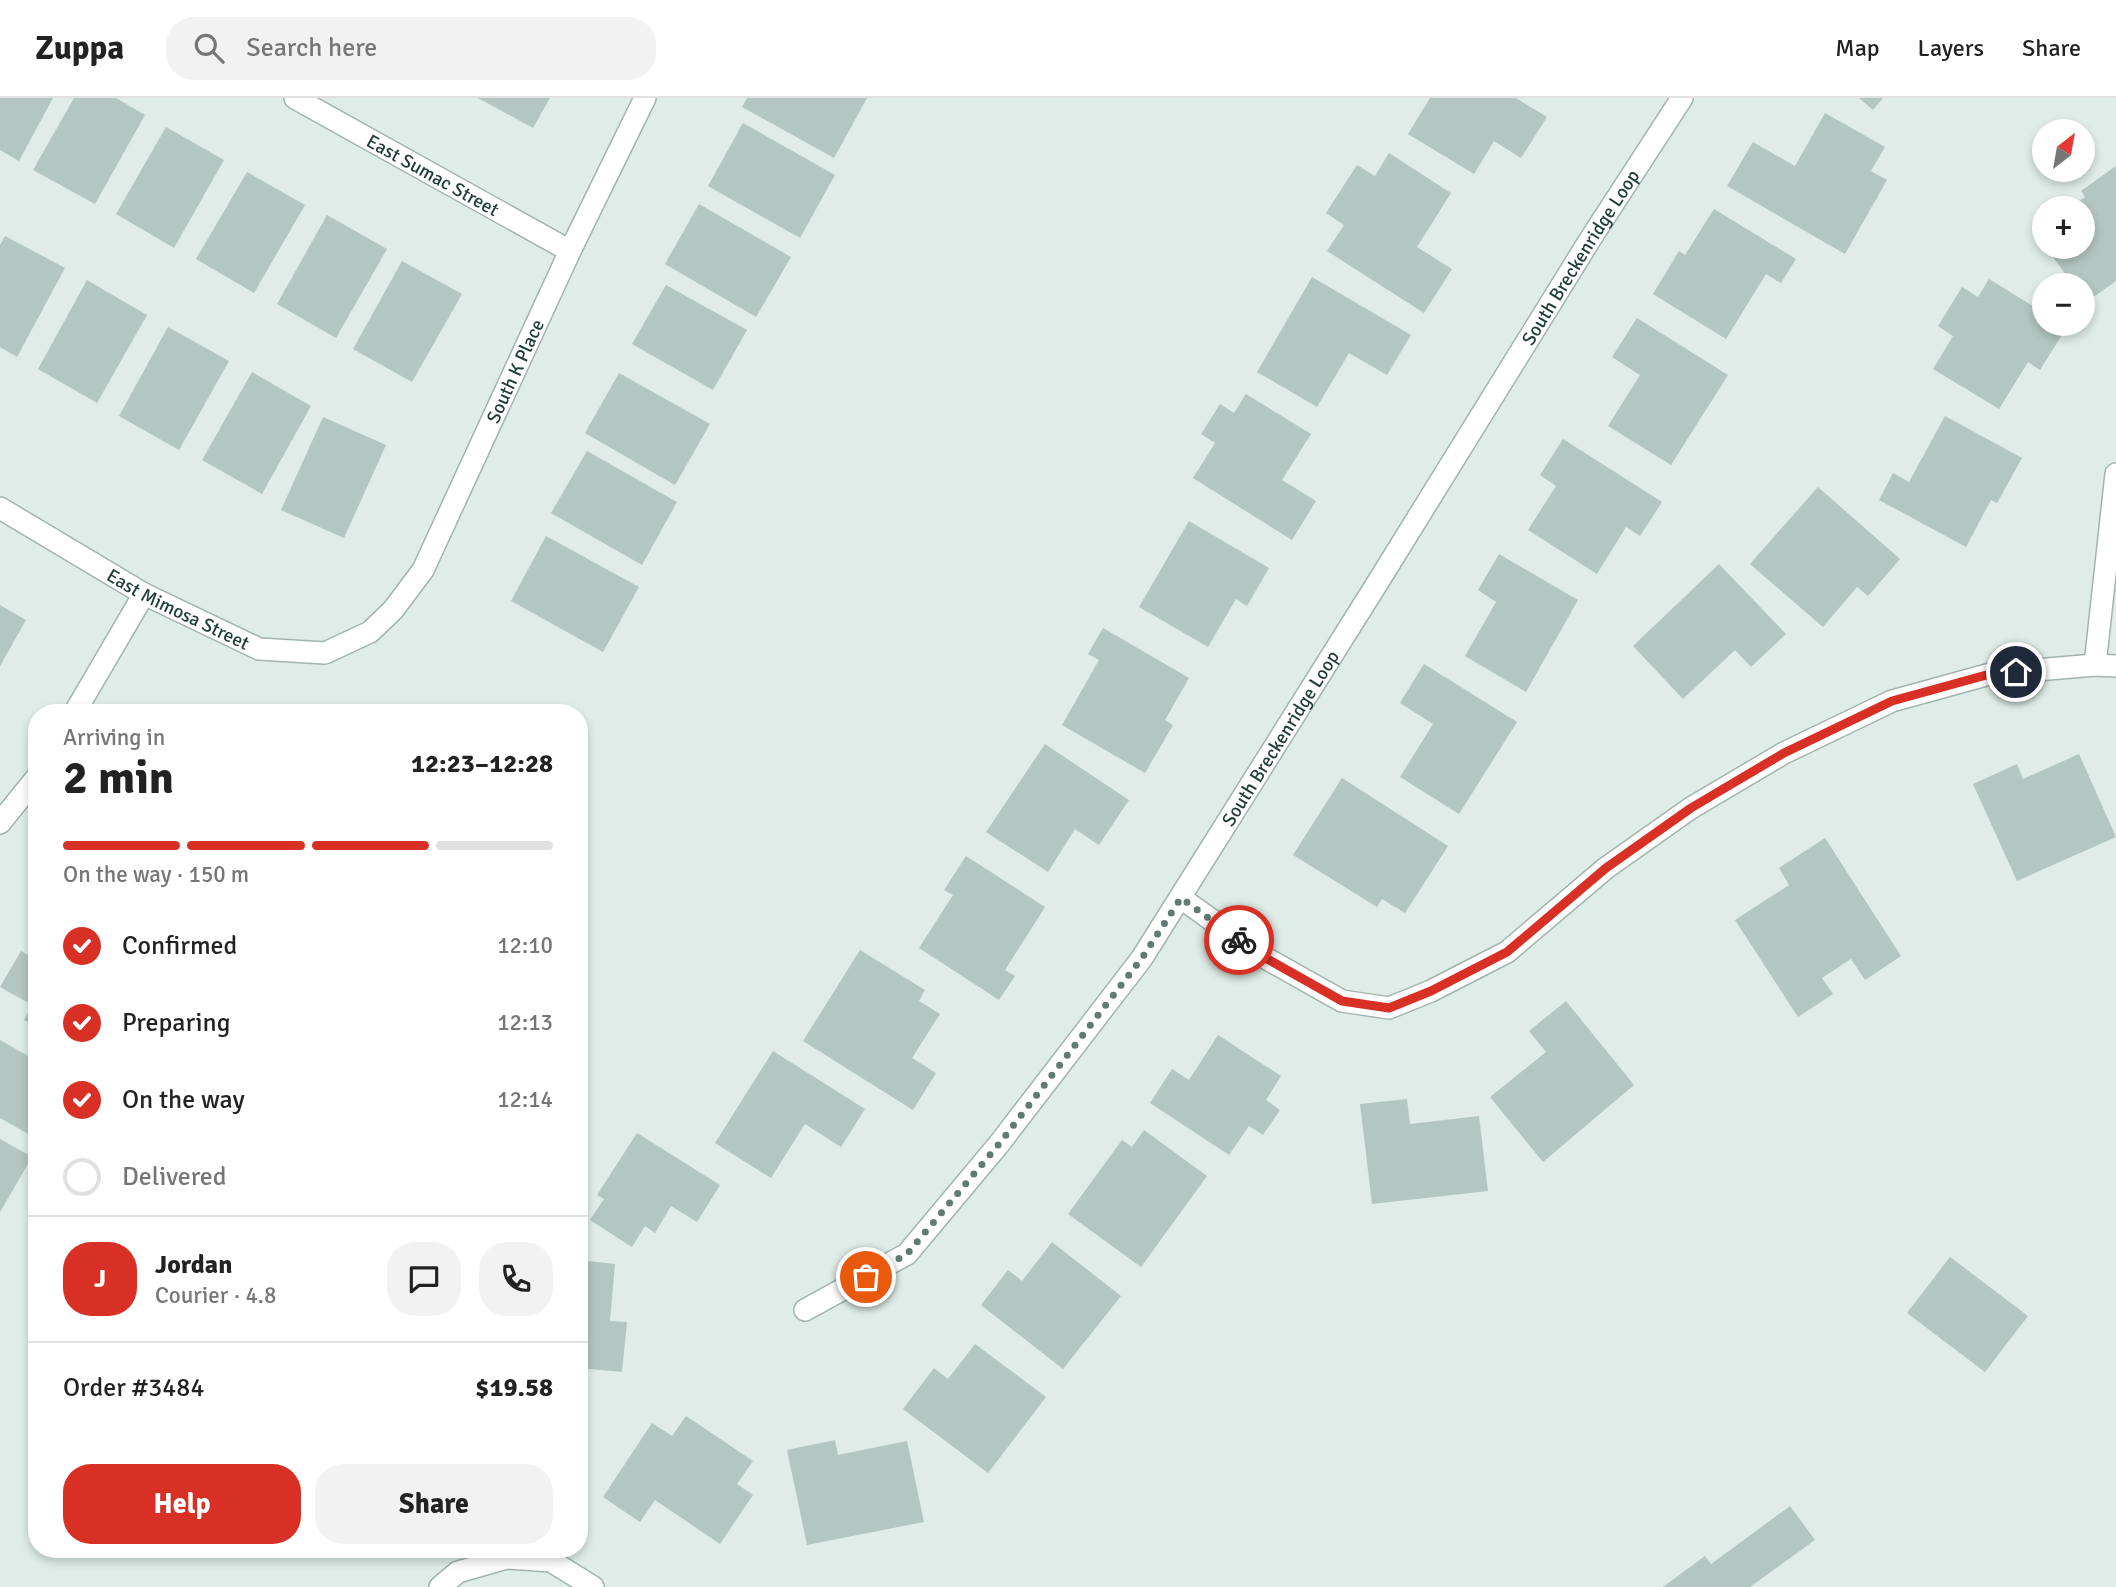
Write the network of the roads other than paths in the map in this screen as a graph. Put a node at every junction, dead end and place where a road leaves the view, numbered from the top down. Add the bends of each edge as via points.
1 (295, 98) edge
2 (645, 98) edge
3 (1682, 98) edge
4 (570, 251) junction
5 (2116, 474) edge
6 (0, 508) edge
7 (144, 594) junction
8 (370, 632) joint
9 (2106, 665) edge
10 (80, 704) edge
11 (28, 788) edge
12 (0, 823) edge
13 (1181, 898) junction
14 (805, 1310) dead end
15 (440, 1587) edge
16 (593, 1587) edge

1 - 4 street, East Sumac Street
2 - 4 street, South K Place
3 - 13 street, South Breckenridge Loop
4 - 8 street, South K Place via 423,570
5 - 9 street
6 - 7 street, East Mimosa Street
7 - 8 street, East Mimosa Street via 259,649 325,653
7 - 10 street
9 - 13 street via 1990,674 1892,701 1784,753 1691,808 1606,868 1507,952 1389,1008 1342,1001 1262,956
11 - 12 street
13 - 14 street, South Breckenridge Loop via 1142,958 907,1254
15 - 16 street via 458,1572 507,1558 551,1561

